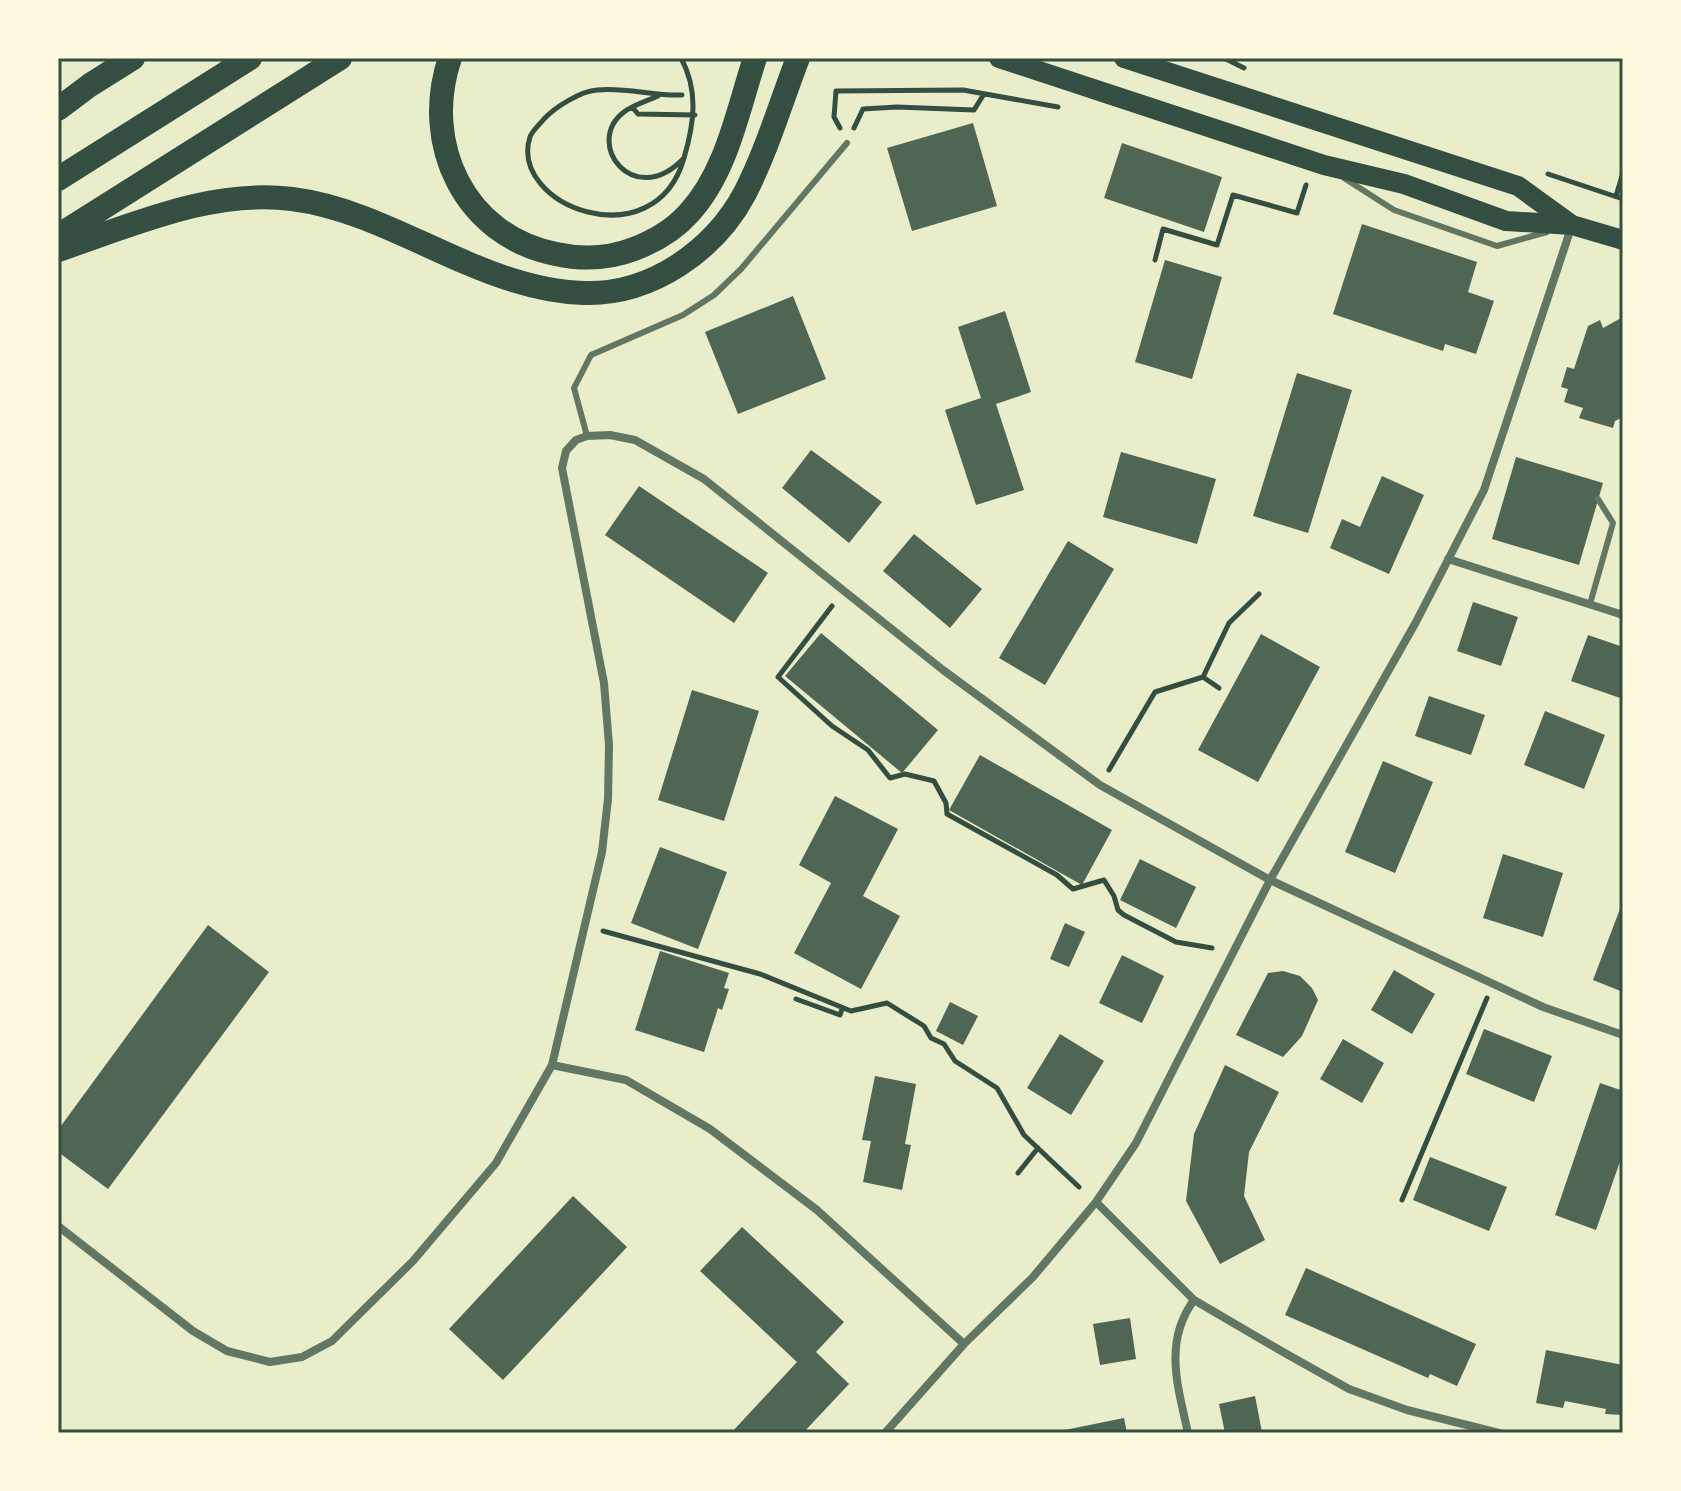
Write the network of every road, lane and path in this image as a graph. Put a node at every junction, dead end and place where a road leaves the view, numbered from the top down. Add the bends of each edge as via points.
1 (93, 58) edge
2 (133, 58) edge
3 (250, 58) edge
4 (340, 58) edge
5 (450, 58) edge
6 (681, 58) edge
7 (798, 58) edge
8 (999, 58) edge
9 (1124, 58) edge
10 (748, 65) edge
11 (90, 85) junction
12 (984, 94) junction
13 (660, 95) junction
14 (682, 95) dead end
15 (1059, 107) dead end
16 (633, 108) junction
17 (58, 109) edge
18 (695, 115) junction
19 (834, 117) dead end
20 (847, 143) joint
21 (684, 157) junction
22 (1623, 173) edge
23 (58, 179) edge
24 (1306, 185) dead end
25 (1616, 196) dead end
26 (1572, 225) junction
27 (58, 236) edge
28 (1623, 240) edge
29 (58, 250) edge
30 (1155, 260) dead end
31 (587, 436) junction
32 (1598, 499) dead end
33 (1448, 559) junction
34 (843, 590) junction
35 (1259, 594) dead end
36 (1590, 604) junction
37 (1623, 615) edge
38 (1203, 677) junction
39 (1219, 688) dead end
40 (1100, 785) junction
41 (1270, 880) junction
42 (585, 926) junction
43 (1212, 948) dead end
44 (1493, 984) junction
45 (796, 999) dead end
46 (842, 1009) junction
47 (1623, 1035) edge
48 (552, 1065) junction
49 (1038, 1148) junction
50 (1018, 1173) dead end
51 (1079, 1187) dead end
52 (1402, 1200) dead end
53 (1096, 1202) junction
54 (58, 1226) edge
55 (1194, 1300) junction
56 (964, 1344) junction
57 (885, 1433) edge
58 (1188, 1433) edge
59 (1499, 1433) edge

1 - 11 highway
2 - 11 highway
3 - 23 highway
4 - 27 highway
5 - 10 highway via 440,127 460,188 515,240 573,257 628,251 662,235 688,214 721,161
6 - 18 path
7 - 29 highway via 730,218 690,258 636,285 586,293 531,286 359,216 270,197 171,211
8 - 26 main road via 1324,165 1404,184 1506,221
9 - 26 main road via 1518,186
11 - 17 highway
12 - 15 path
12 - 19 path via 836,91
12 - 20 path via 974,110 863,109
13 - 14 path
13 - 16 path
13 - 21 path via 594,90 548,115 530,135 527,155 551,195 594,216 628,214 657,202 678,179
16 - 18 path via 638,114
16 - 21 path via 610,132 613,159 623,169 643,179 656,178
18 - 21 path
20 - 31 lane via 714,295 683,315 591,355 574,388
22 - 25 path
24 - 30 path via 1297,213 1233,195 1217,245 1163,229
26 - 28 main road
26 - 33 street via 1487,481
31 - 34 street via 635,440 704,479
31 - 42 street via 566,451 562,468 604,683 609,745 602,852
32 - 36 lane via 1613,523
33 - 36 street
33 - 41 street
34 - 40 street
34 - 43 path via 778,677 832,726 868,750 890,778 905,774 934,781 947,814 1073,889 1104,880 1124,915 1176,942
35 - 38 path via 1229,623
36 - 37 street
38 - 39 path
38 - 40 path via 1155,692
40 - 41 street
41 - 44 street
41 - 53 street via 1136,1143
42 - 46 path via 760,974
42 - 48 street
44 - 47 street
44 - 52 path
45 - 46 path via 840,1015
46 - 49 path via 887,1003 924,1026 955,1061 997,1088 1024,1135
48 - 54 street via 496,1163 413,1261 332,1341 302,1357 270,1362 227,1351 193,1331
48 - 56 street via 626,1080 710,1129 817,1210
49 - 50 path
49 - 51 path
53 - 55 street
53 - 56 street via 1033,1277
55 - 58 street via 1182,1316 1175,1343
55 - 59 street via 1349,1389
56 - 57 street

